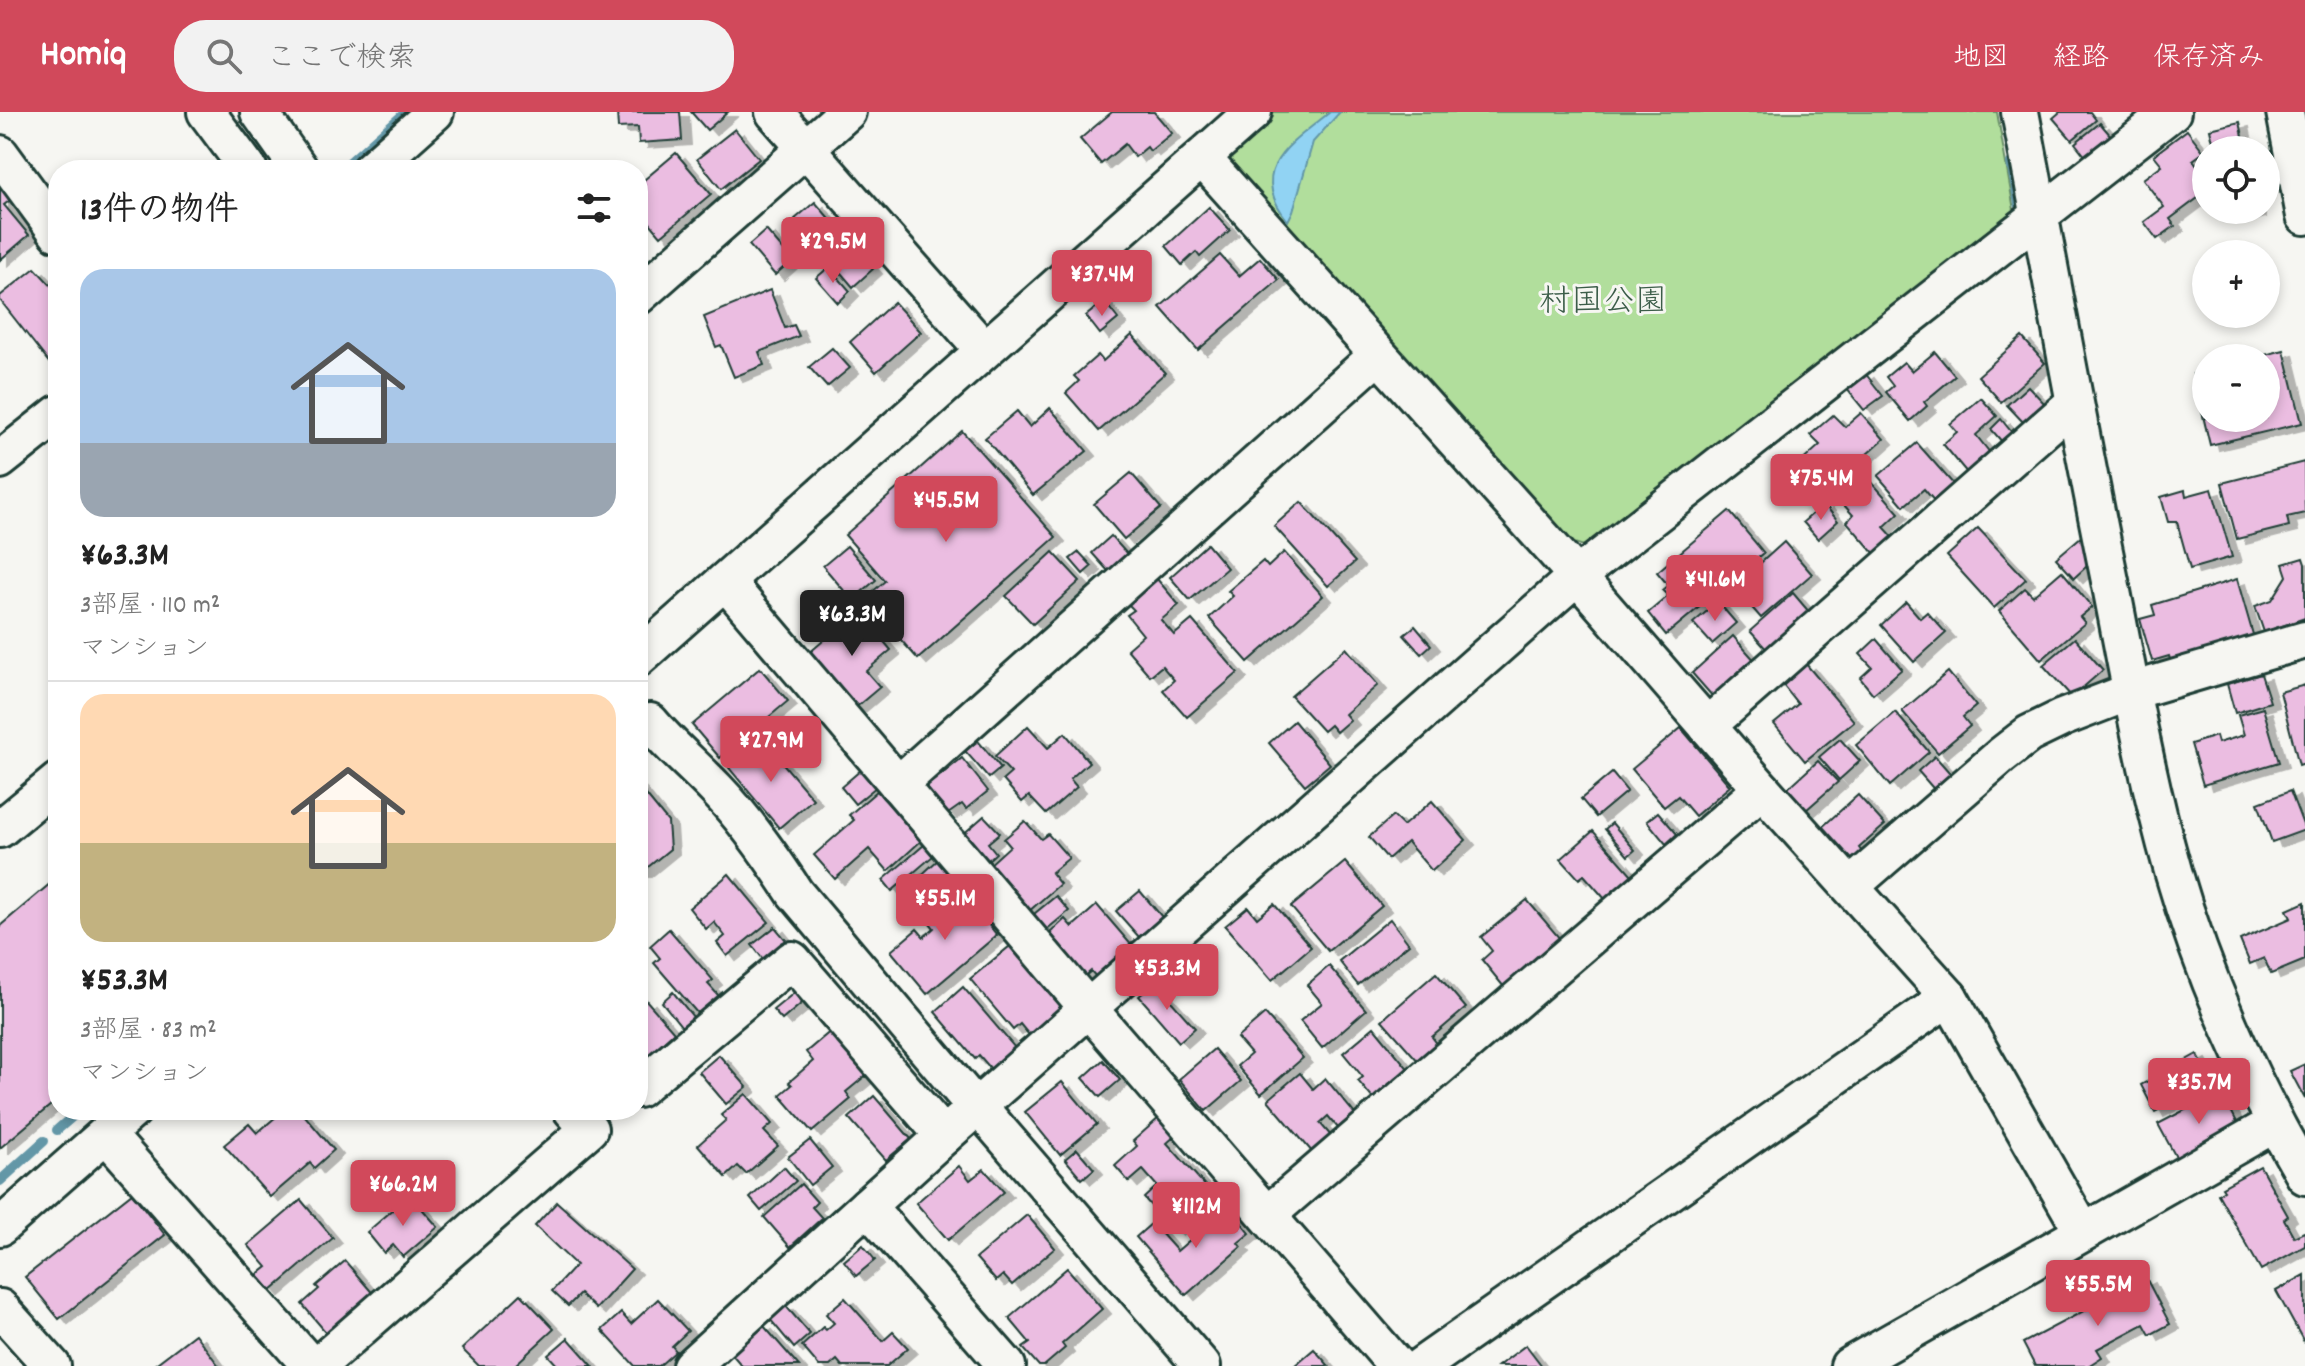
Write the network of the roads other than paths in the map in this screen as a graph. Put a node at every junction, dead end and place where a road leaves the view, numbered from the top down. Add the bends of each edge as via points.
1 (206, 112) edge
2 (259, 112) edge
3 (435, 112) edge
4 (774, 112) edge
5 (847, 112) edge
6 (1253, 112) edge
7 (2020, 112) edge
8 (2172, 112) edge
9 (2285, 112) edge
10 (805, 149) junction
11 (0, 154) edge
12 (1202, 158) junction
13 (242, 160) edge
14 (293, 160) edge
15 (381, 160) edge
16 (2039, 214) junction
17 (2305, 216) edge
18 (48, 219) edge
19 (648, 287) edge
20 (984, 350) junction
21 (1378, 355) junction
22 (2074, 403) junction
23 (48, 422) edge
24 (0, 460) edge
25 (1577, 576) junction
26 (725, 581) junction
27 (2305, 640) edge
28 (648, 649) edge
29 (2132, 691) junction
30 (648, 722) edge
31 (1707, 726) junction
32 (898, 785) junction
33 (48, 789) edge
34 (1762, 789) junction
35 (0, 829) edge
36 (1851, 886) junction
37 (1949, 997) junction
38 (1088, 1008) junction
39 (648, 1081) edge
40 (122, 1120) edge
41 (587, 1120) edge
42 (2274, 1124) junction
43 (106, 1134) junction
44 (944, 1136) junction
45 (2305, 1176) edge
46 (867, 1206) junction
47 (1267, 1215) junction
48 (0, 1227) edge
49 (2083, 1232) junction
50 (0, 1308) edge
51 (700, 1363) edge
52 (52, 1366) edge
53 (311, 1366) edge
54 (317, 1366) edge
55 (1007, 1366) edge
56 (1202, 1366) edge
57 (1397, 1366) edge
58 (1421, 1366) edge
59 (1849, 1366) edge

1 - 13 street
2 - 14 street
3 - 15 street
4 - 10 street
5 - 10 street
6 - 12 street
7 - 16 street
8 - 16 street
9 - 17 street
10 - 19 street
10 - 20 street
11 - 18 street
12 - 20 street
12 - 21 street
16 - 22 street
16 - 25 street
20 - 26 street
21 - 25 street
21 - 32 street
22 - 29 street
22 - 31 street
23 - 24 street
25 - 31 street
25 - 38 street
26 - 28 street
26 - 32 street
27 - 29 street
29 - 36 street via 2029,734
29 - 42 street via 2160,819 2193,932
30 - 56 street via 745,822 795,893
31 - 34 street
32 - 38 street
33 - 35 street
34 - 36 street
34 - 47 street
36 - 37 street
37 - 49 street
37 - 58 street
38 - 44 street
38 - 47 street
39 - 44 street via 792,960
40 - 43 street
41 - 54 street
42 - 45 street
42 - 49 street
43 - 48 street
43 - 53 street
44 - 46 street
46 - 51 street
46 - 55 street
47 - 57 street
49 - 59 street
50 - 52 street

